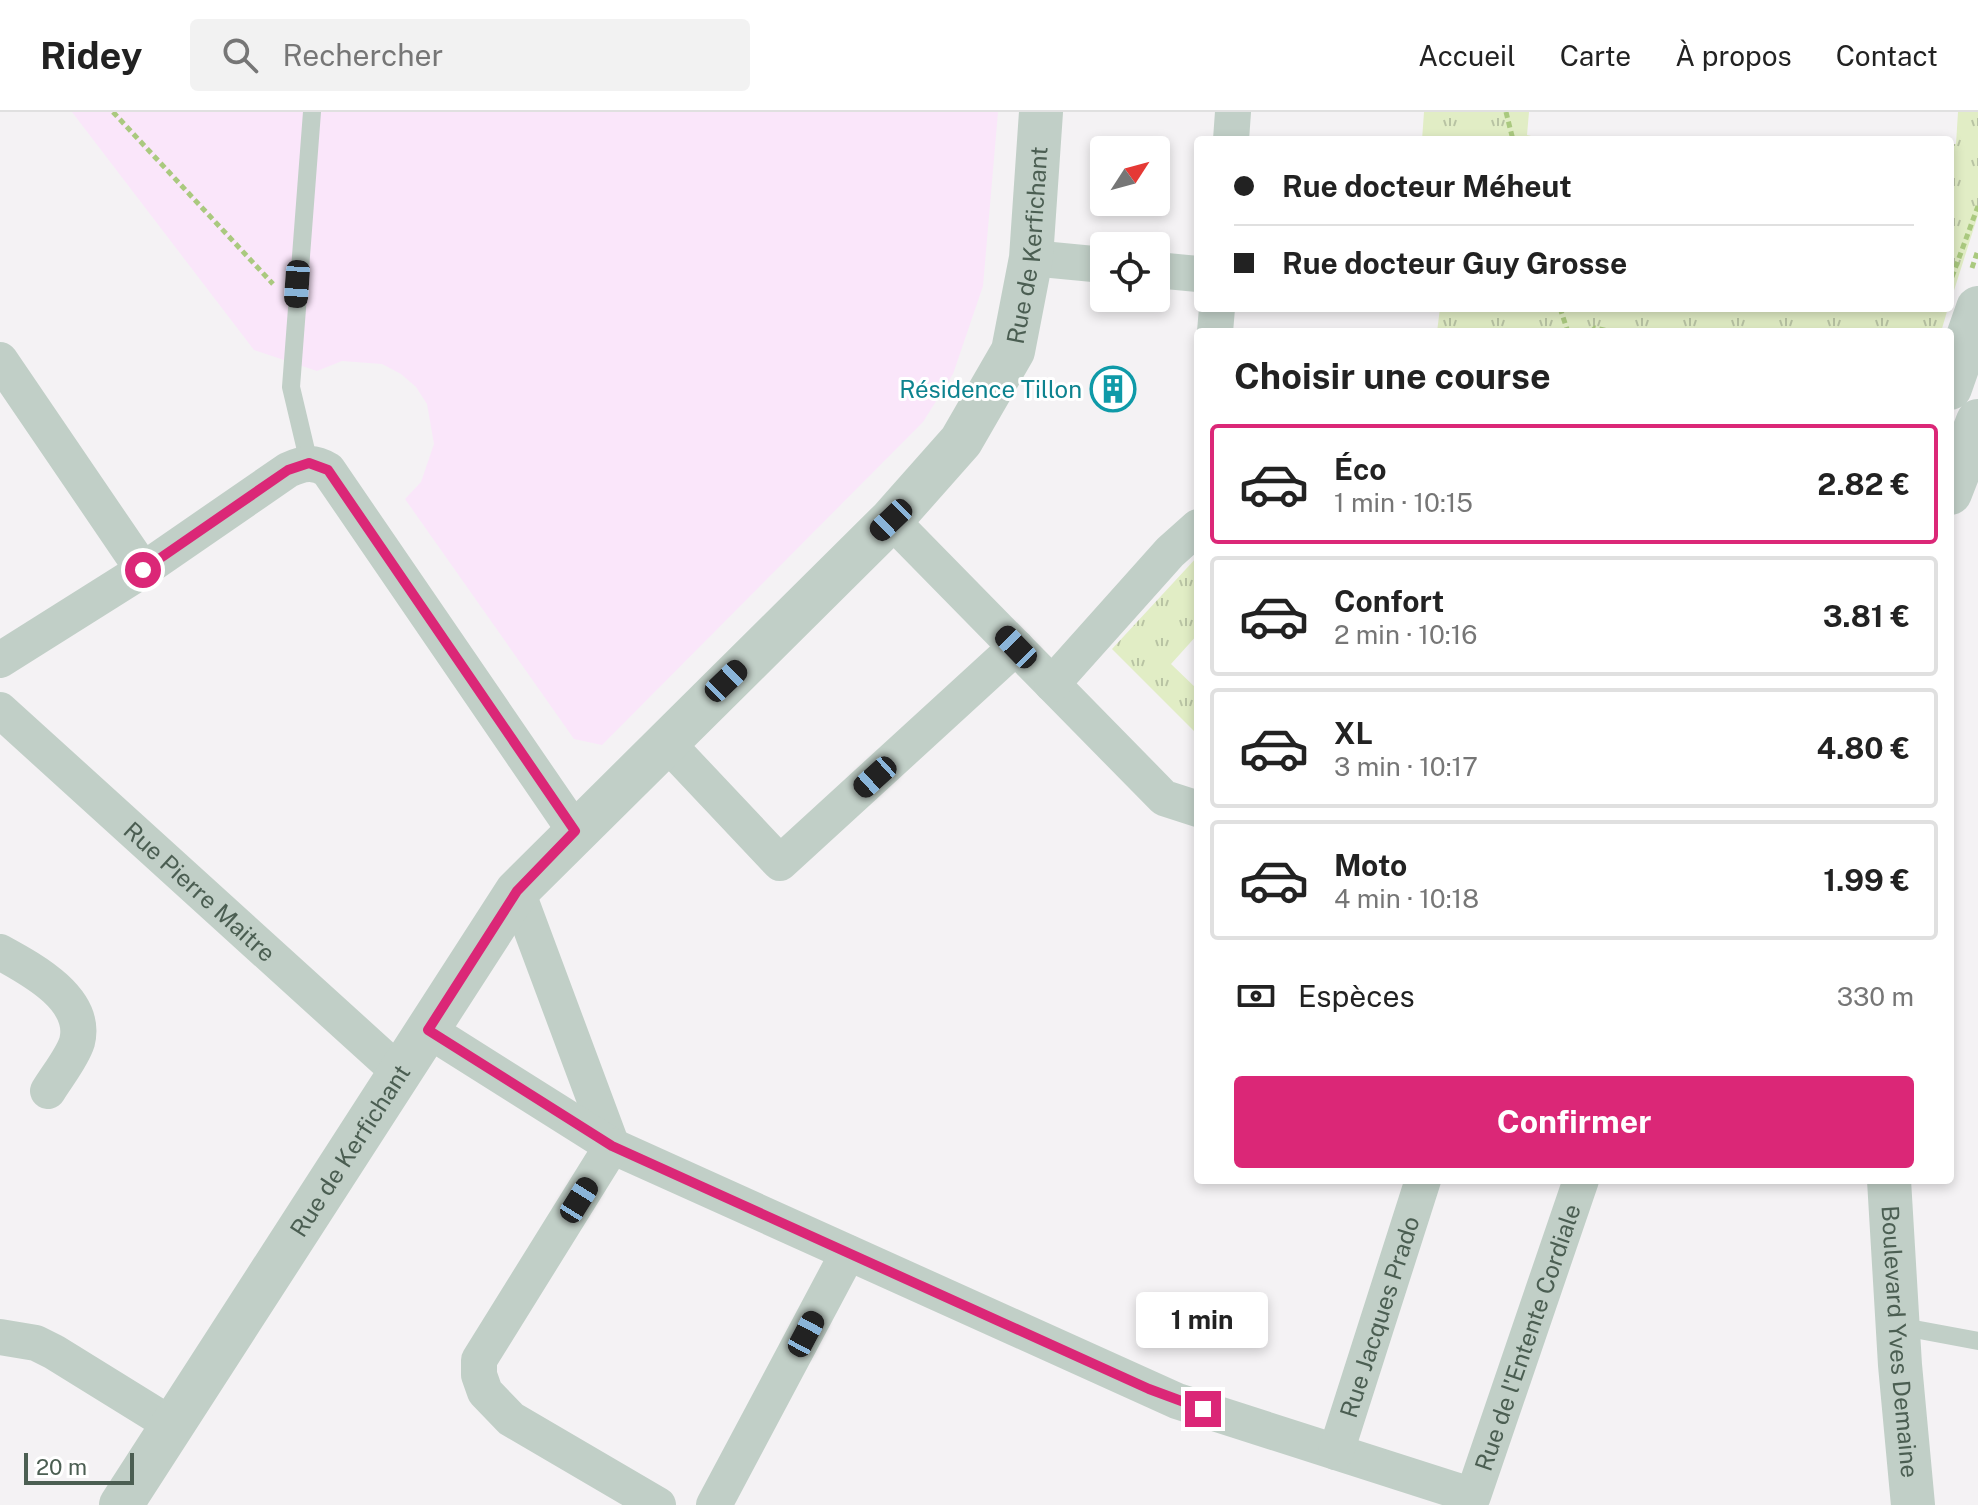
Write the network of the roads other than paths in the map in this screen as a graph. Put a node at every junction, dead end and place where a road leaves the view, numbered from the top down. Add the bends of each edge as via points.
1 (312, 112) edge
2 (1041, 112) edge
3 (1233, 112) edge
4 (1231, 136) edge
5 (1031, 258) junction
6 (1090, 264) edge
7 (1170, 271) edge
8 (1194, 274) edge
9 (1978, 308) edge
10 (0, 360) edge
11 (1954, 377) edge
12 (1978, 421) edge
13 (319, 467) junction
14 (1954, 483) edge
15 (891, 520) junction
16 (1194, 532) edge
17 (143, 570) junction
18 (1016, 647) junction
19 (0, 660) edge
20 (1052, 684) junction
21 (0, 710) edge
22 (665, 741) junction
23 (1194, 808) edge
24 (575, 831) junction
25 (517, 891) junction
26 (0, 952) edge
27 (428, 1030) junction
28 (400, 1073) junction
29 (48, 1091) dead end
30 (612, 1146) junction
31 (1422, 1184) edge
32 (1580, 1184) edge
33 (1889, 1184) edge
34 (848, 1253) junction
35 (1898, 1326) junction
36 (0, 1337) edge
37 (1978, 1341) edge
38 (172, 1425) junction
39 (1336, 1452) junction
40 (121, 1505) edge
41 (658, 1505) edge
42 (714, 1505) edge
43 (1913, 1505) edge

1 - 13 lane via 291,387
2 - 5 street, Rue de Kerfichant
3 - 4 street
5 - 6 street
5 - 15 street, Rue de Kerfichant via 1013,351 961,441
7 - 8 street
9 - 11 street
10 - 17 street
12 - 14 street
13 - 17 street via 288,470
13 - 24 street
15 - 18 street
15 - 22 street, Rue de Kerfichant
16 - 20 street via 1170,552
17 - 19 street
18 - 20 street
18 - 22 street via 780,863
20 - 23 street via 1164,798
21 - 28 street, Rue Pierre Maitre
22 - 24 street, Rue de Kerfichant
24 - 25 street, Rue de Kerfichant
25 - 27 street, Rue de Kerfichant
25 - 30 street
26 - 29 street via 64,995 77,1018 76,1044
27 - 28 street, Rue de Kerfichant
27 - 30 street
28 - 38 street, Rue de Kerfichant
30 - 34 street
30 - 41 street via 479,1360 479,1375 485,1392 511,1419
31 - 39 street, Rue Jacques Prado
32 - 39 street, Rue de l'Entente Cordiale via 1473,1496
33 - 35 street, Boulevard Yves Demaine
34 - 39 street via 1177,1401
34 - 42 street
35 - 37 lane
35 - 43 street, Boulevard Yves Demaine
36 - 38 street via 54,1352
38 - 40 street, Rue de Kerfichant

